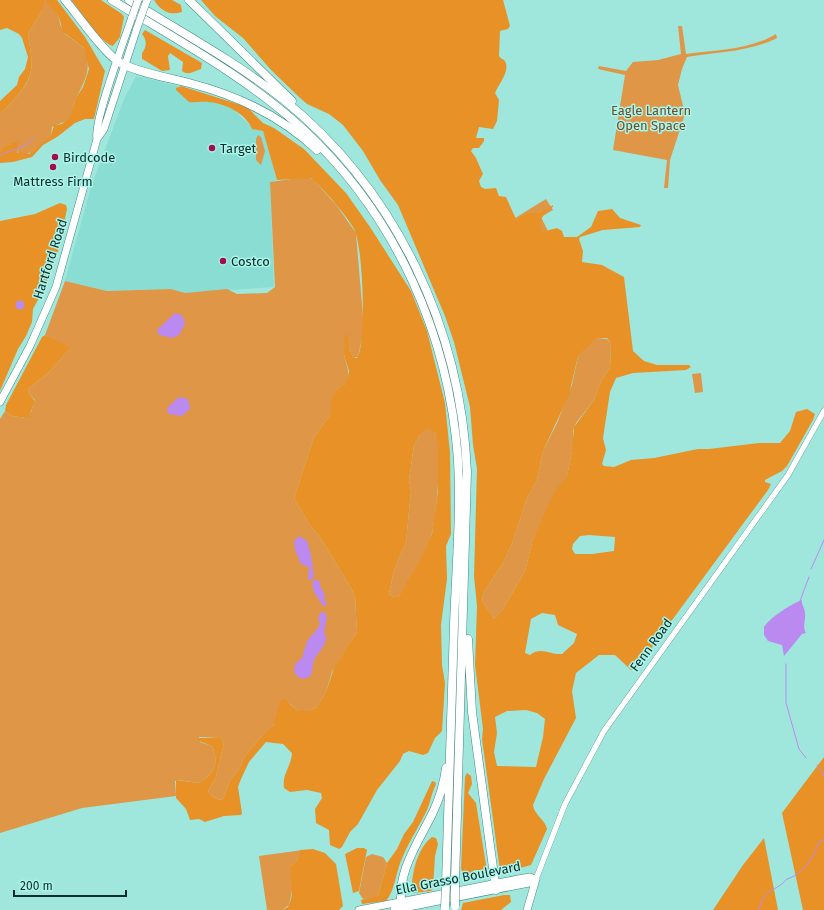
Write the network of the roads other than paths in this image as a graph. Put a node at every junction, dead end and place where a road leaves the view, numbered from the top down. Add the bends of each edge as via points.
1 (65, 0) edge
2 (112, 0) edge
3 (129, 0) edge
4 (138, 0) edge
5 (147, 0) edge
6 (189, 0) edge
7 (117, 61) junction
8 (125, 65) junction
9 (322, 135) junction
10 (98, 138) junction
11 (361, 194) junction
12 (0, 402) edge
13 (824, 411) edge
14 (466, 560) junction
15 (451, 730) junction
16 (536, 879) junction
17 (496, 886) junction
18 (399, 907) edge
19 (455, 908) edge
20 (445, 909) edge
21 (359, 910) edge
22 (527, 910) edge

1 - 7 highway
2 - 11 highway via 270,101 326,152
3 - 9 highway via 259,82 292,107
4 - 7 main road, Hartford Road, bridge
5 - 8 main road, Hartford Road, bridge
6 - 9 highway via 308,117
7 - 8 highway
7 - 10 main road, Hartford Road via 97,129
8 - 10 main road, Hartford Road via 104,130
8 - 11 highway via 218,91 262,110 310,143
9 - 14 highway via 362,180 394,227 421,277 443,332 457,385 465,435 468,482
10 - 12 main road, Hartford Road via 56,287 32,342
11 - 15 highway via 392,240 419,295 439,352 453,414 458,487
13 - 16 street, Fenn Road via 788,475 604,731 565,804
14 - 17 highway via 472,712
14 - 19 highway, bridge
15 - 18 highway via 442,786 434,810 407,865
15 - 20 highway, bridge
16 - 17 main road, Ella Grasso Boulevard via 528,877
16 - 22 main road, Fenn Road
17 - 18 main road, Ella Grasso Boulevard
18 - 21 main road, Ella Grasso Boulevard

